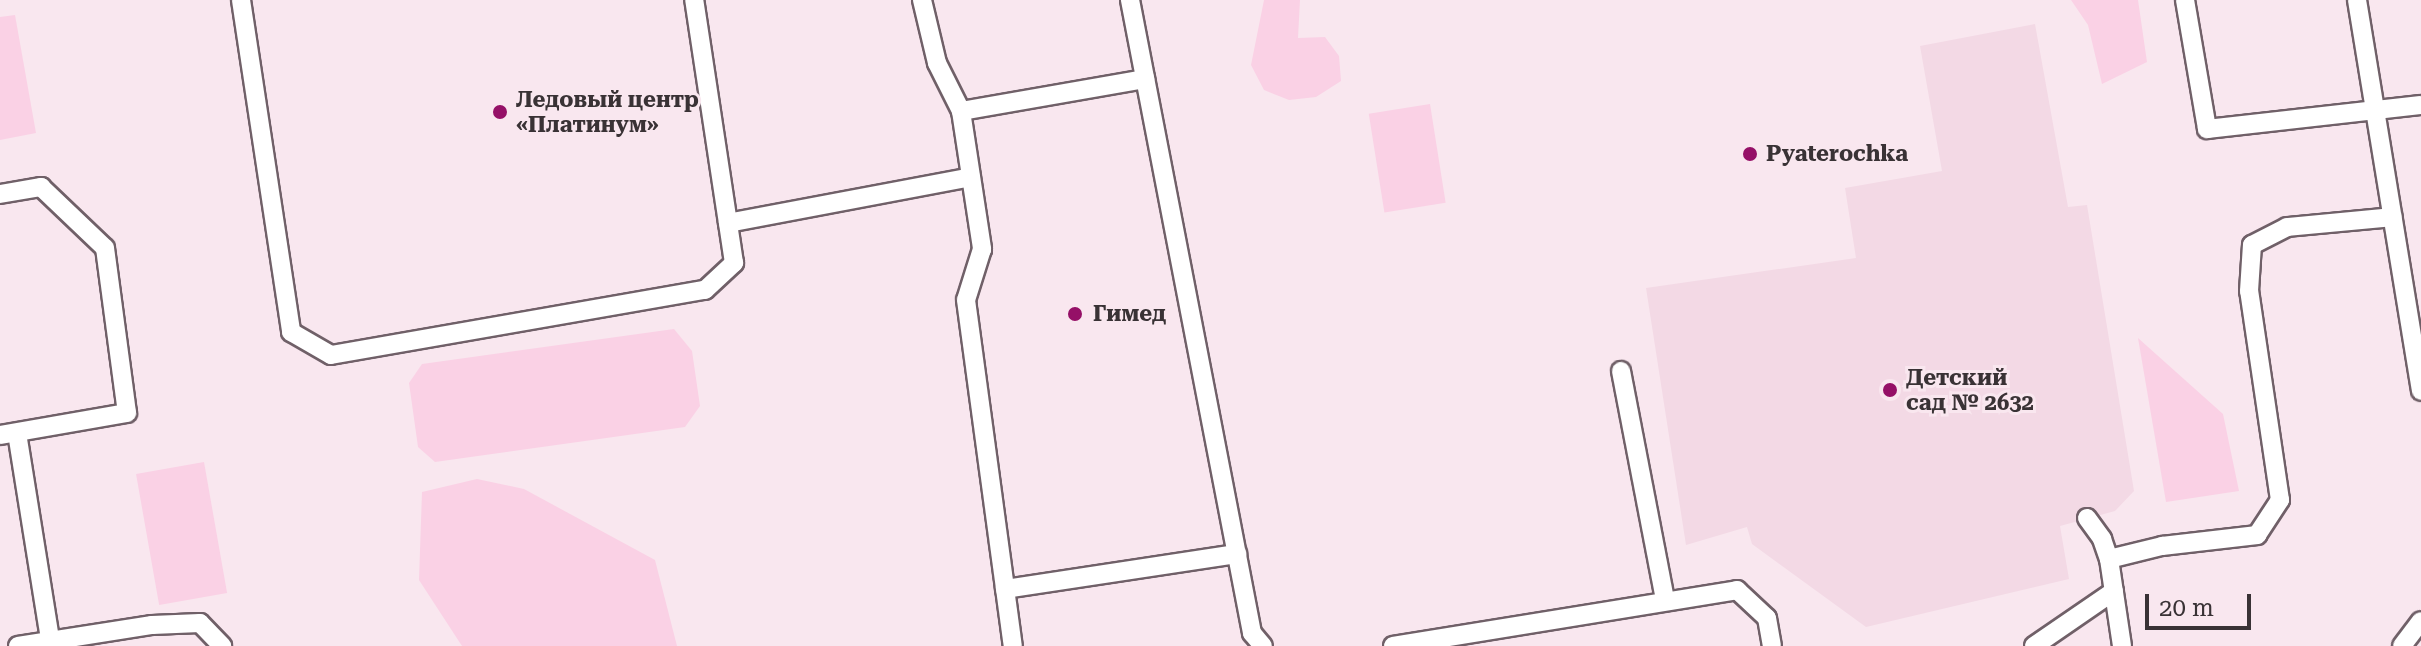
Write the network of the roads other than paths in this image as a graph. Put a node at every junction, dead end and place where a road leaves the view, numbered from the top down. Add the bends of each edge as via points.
1 (241, 0) edge
2 (694, 0) edge
3 (922, 0) edge
4 (1130, 0) edge
5 (2185, 0) edge
6 (2357, 0) edge
7 (1145, 79) junction
8 (2421, 105) edge
9 (2375, 110) junction
10 (961, 111) junction
11 (971, 177) junction
12 (0, 194) edge
13 (2393, 217) junction
14 (728, 223) junction
15 (1621, 371) dead end
16 (2421, 391) edge
17 (8, 434) edge
18 (2087, 518) dead end
19 (1237, 554) junction
20 (2109, 559) junction
21 (1005, 589) junction
22 (2114, 591) junction
23 (1665, 599) junction
24 (2421, 621) edge
25 (50, 644) edge
26 (18, 646) edge
27 (222, 646) edge
28 (1013, 646) edge
29 (1263, 646) edge
30 (1393, 646) edge
31 (1772, 646) edge
32 (2034, 646) edge
33 (2122, 646) edge
34 (2402, 646) edge

1 - 14 lane via 291,332 331,355 705,290 734,263
2 - 14 lane
3 - 10 lane via 937,63
4 - 7 lane
5 - 9 lane via 2207,129
6 - 9 lane
7 - 10 lane
7 - 19 lane
8 - 9 lane
9 - 13 lane
10 - 11 lane
11 - 14 lane
11 - 21 lane via 982,249 966,300
12 - 17 lane via 41,187 105,248 127,413
13 - 16 lane
13 - 20 lane via 2287,227 2252,245 2249,291 2280,500 2257,535 2162,546
15 - 23 lane
17 - 25 lane
18 - 20 lane
19 - 21 lane
19 - 29 lane via 1252,633
20 - 22 lane
21 - 28 lane
22 - 32 lane
22 - 33 lane
23 - 30 lane
23 - 31 lane via 1737,590 1767,618
24 - 34 lane
25 - 26 lane
25 - 27 lane via 152,625 200,623

